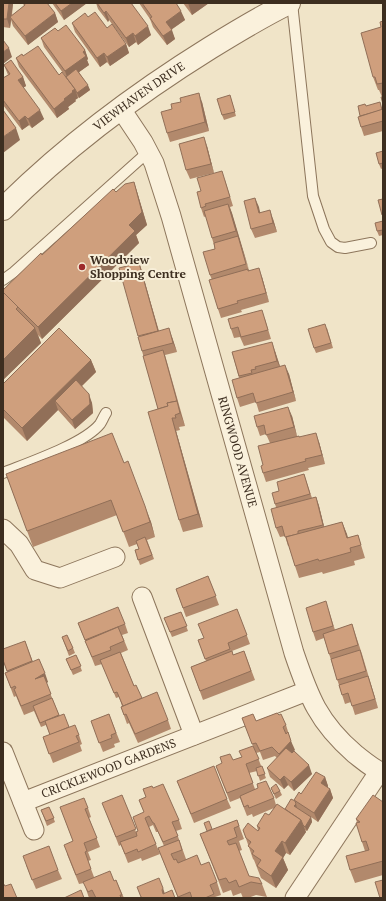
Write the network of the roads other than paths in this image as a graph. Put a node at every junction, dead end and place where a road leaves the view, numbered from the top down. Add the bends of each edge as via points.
1 (289, 3) edge
2 (292, 3) edge
3 (121, 109) junction
4 (148, 152) junction
5 (4, 206) edge
6 (371, 243) dead end
7 (3, 280) edge
8 (106, 413) dead end
9 (3, 473) edge
10 (3, 528) edge
11 (115, 557) dead end
12 (142, 597) dead end
13 (307, 691) junction
14 (194, 735) junction
15 (3, 752) edge
16 (381, 773) edge
17 (23, 802) junction
18 (34, 830) dead end
19 (295, 898) edge

1 - 3 street, VIEWHAVEN DRIVE via 170,72
2 - 6 lane via 313,196 331,242 345,248
3 - 4 street, RINGWOOD AVENUE
3 - 5 street, VIEWHAVEN DRIVE via 67,150
4 - 7 lane
4 - 13 street, RINGWOOD AVENUE via 171,216
8 - 9 lane via 100,424 88,435
10 - 11 street via 19,544 35,570 60,578
12 - 14 street
13 - 14 street, CRICKLEWOOD GARDENS
13 - 16 street, RINGWOOD AVENUE via 326,724 342,742
14 - 17 street, CRICKLEWOOD GARDENS
15 - 17 street
16 - 19 street
17 - 18 street

